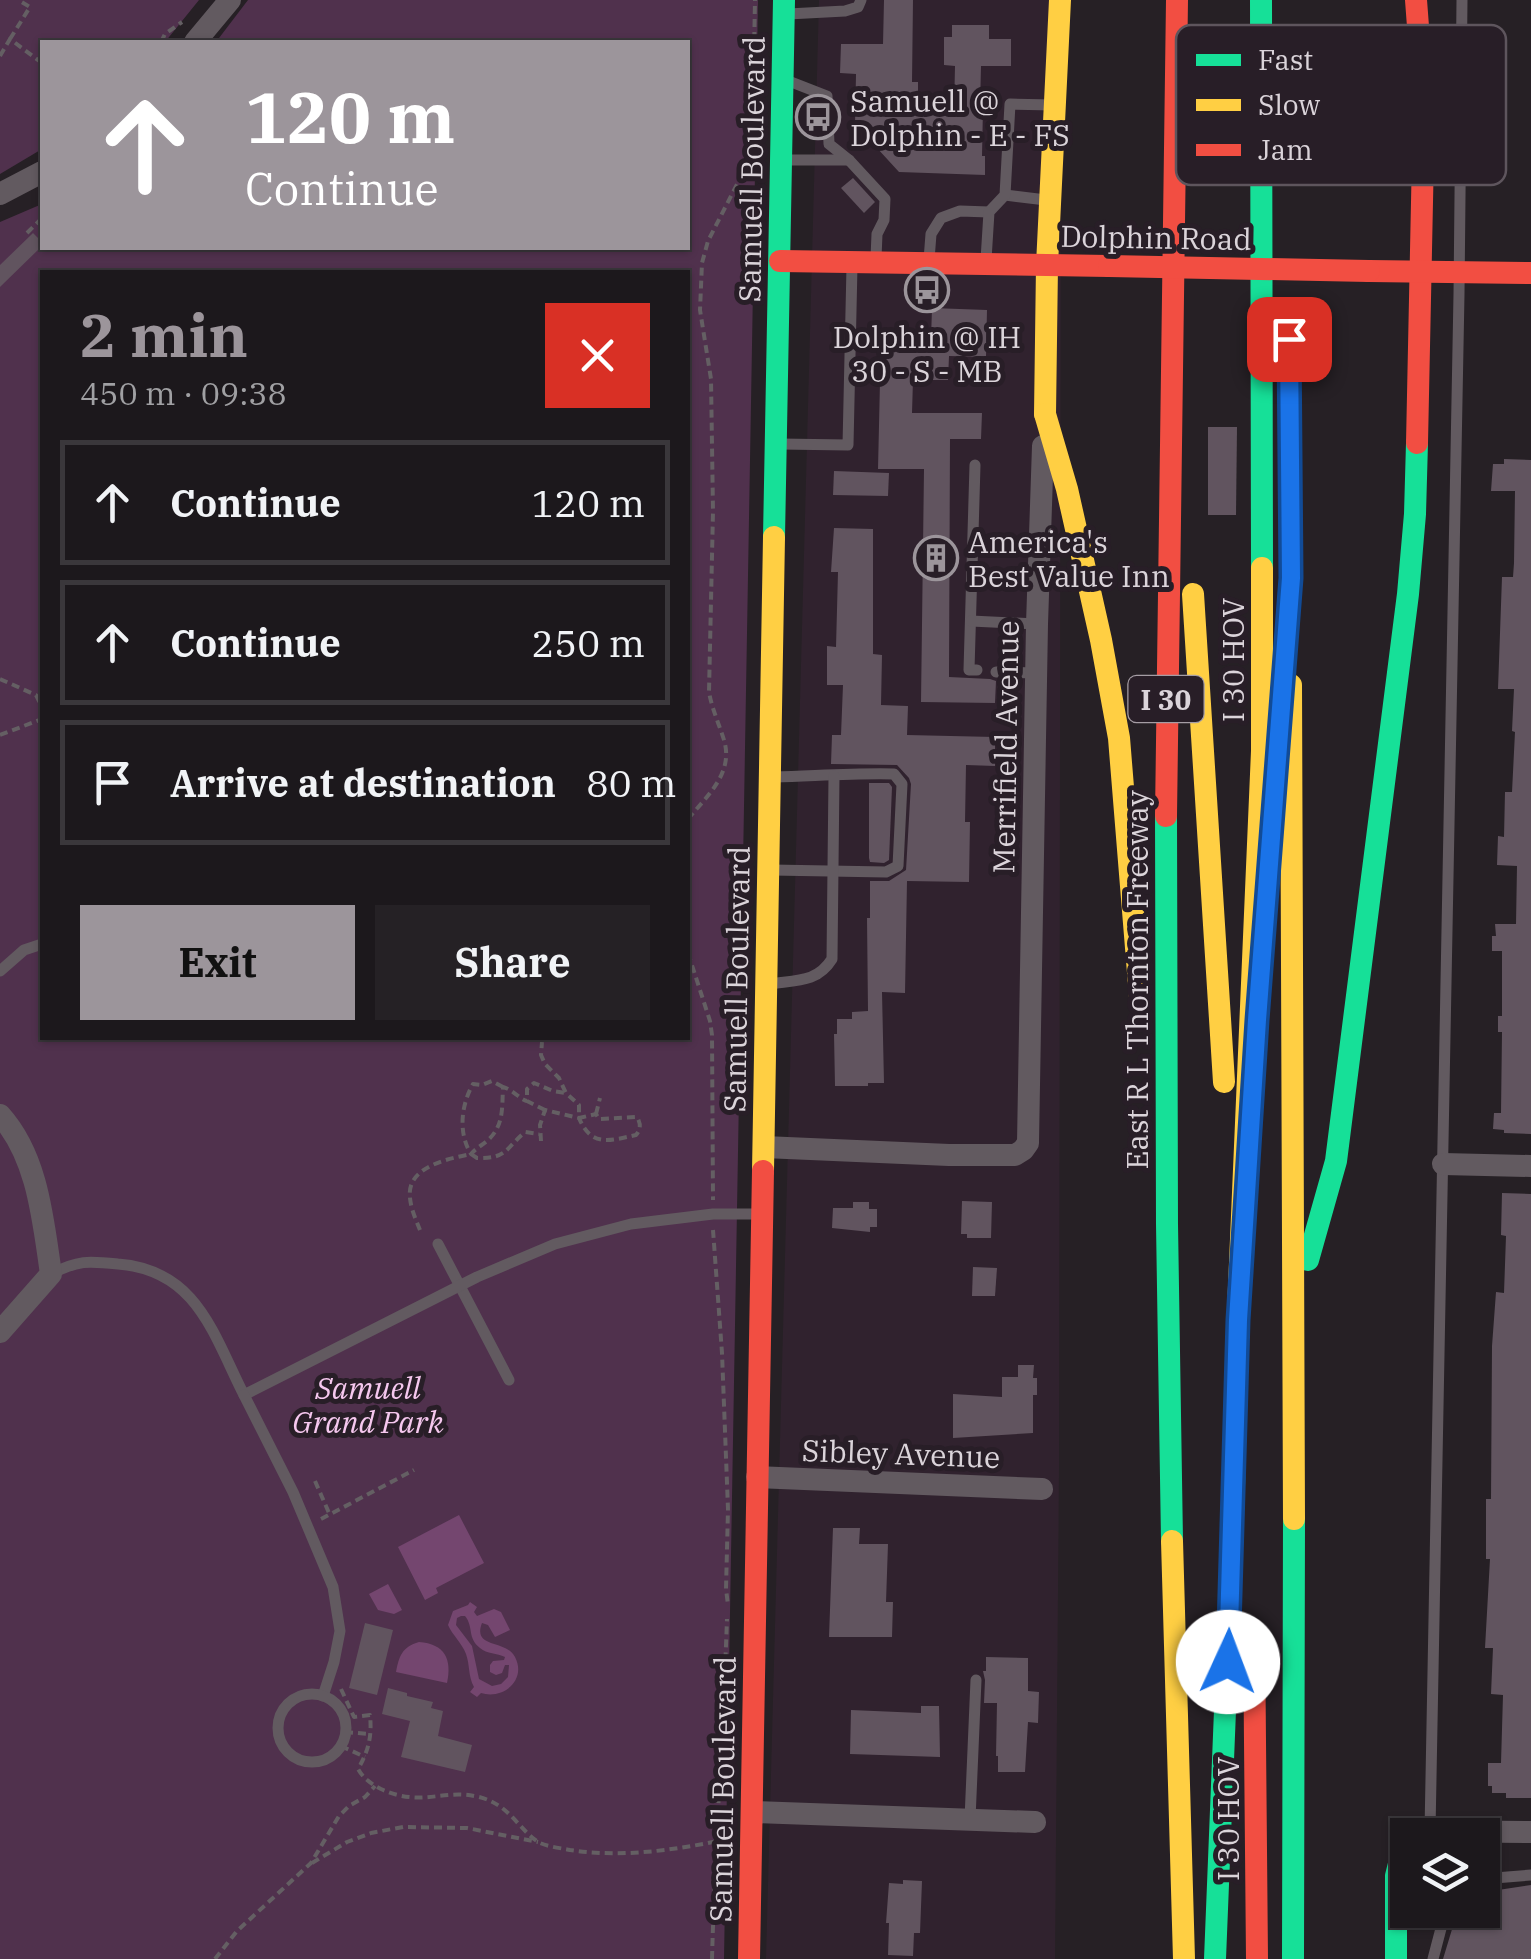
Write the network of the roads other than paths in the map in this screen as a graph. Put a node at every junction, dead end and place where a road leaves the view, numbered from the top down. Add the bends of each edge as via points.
1 (230, 0) edge
2 (862, 0) edge
3 (1060, 0) edge
4 (1178, 0) edge
5 (1261, 0) edge
6 (1416, 0) edge
7 (1462, 0) edge
8 (784, 7) edge
9 (1177, 25) edge
10 (1261, 25) edge
11 (1418, 25) edge
12 (1462, 25) edge
13 (197, 40) edge
14 (782, 78) junction
15 (1176, 84) edge
16 (1056, 105) junction
17 (781, 160) junction
18 (849, 160) junction
19 (40, 173) edge
20 (1261, 185) edge
21 (1422, 185) edge
22 (1460, 185) edge
23 (0, 194) edge
24 (1006, 196) junction
25 (1050, 200) junction
26 (988, 212) junction
27 (1289, 247) dead end
28 (780, 261) junction
29 (864, 263) junction
30 (929, 264) junction
31 (986, 264) junction
32 (1047, 265) junction
33 (1420, 271) junction
34 (1459, 272) junction
35 (1531, 274) edge
36 (1171, 294) junction
37 (1289, 299) dead end
38 (1045, 414) junction
39 (776, 444) junction
40 (975, 465) dead end
41 (971, 621) junction
42 (1036, 624) junction
43 (977, 670) dead end
44 (996, 672) dead end
45 (1036, 673) junction
46 (834, 776) junction
47 (770, 778) junction
48 (768, 870) junction
49 (834, 872) junction
50 (40, 945) edge
51 (0, 971) edge
52 (765, 985) junction
53 (1165, 1104) junction
54 (0, 1115) edge
55 (764, 1147) junction
56 (1443, 1164) junction
57 (1531, 1166) edge
58 (762, 1214) junction
59 (438, 1244) dead end
60 (51, 1274) junction
61 (460, 1285) junction
62 (1295, 1305) junction
63 (1238, 1320) junction
64 (0, 1332) edge
65 (509, 1380) dead end
66 (244, 1395) junction
67 (757, 1477) junction
68 (1042, 1489) dead end
69 (976, 1680) dead end
70 (324, 1696) junction
71 (753, 1812) junction
72 (1415, 1818) edge
73 (970, 1819) junction
74 (1035, 1822) dead end
75 (1531, 1832) edge
76 (1500, 1834) edge
77 (1180, 1860) junction
78 (1531, 1875) edge
79 (1500, 1878) edge
80 (1396, 1928) edge
81 (1441, 1928) edge
82 (748, 1959) edge
83 (1174, 1959) edge
84 (1184, 1959) edge
85 (1215, 1959) edge
86 (1256, 1959) edge
87 (1293, 1959) edge
88 (1396, 1959) edge
89 (1433, 1959) edge

1 - 13 street
2 - 8 lane via 845,11
3 - 16 main road, Merrifield Avenue
4 - 9 main road, East R L Thornton Freeway / I 30
5 - 10 main road, I 30 HOV
6 - 11 main road
7 - 12 lane
8 - 14 main road, Samuell Boulevard
14 - 17 main road, Samuell Boulevard
14 - 18 lane via 826,96 829,144
15 - 36 main road, East R L Thornton Freeway / I 30
16 - 24 lane via 1010,104
16 - 25 main road, Merrifield Avenue
17 - 18 lane
17 - 28 main road, Samuell Boulevard
18 - 29 lane via 885,198 884,220
19 - 23 street
20 - 63 main road, I 30 HOV via 1262,751
21 - 33 main road
22 - 34 lane
24 - 25 lane
24 - 26 lane
25 - 32 main road, Merrifield Avenue
26 - 30 lane via 940,218
26 - 31 lane
27 - 37 main road
28 - 29 main road, Dolphin Road
28 - 39 main road, Samuell Boulevard
29 - 30 main road, Dolphin Road
29 - 39 lane via 848,445
30 - 31 main road, Dolphin Road
31 - 32 main road, Dolphin Road
32 - 33 main road, Dolphin Road, bridge
32 - 38 main road, Merrifield Avenue
33 - 34 main road, Dolphin Road
33 - 62 main road via 1415,514 1405,614 1336,1161
34 - 35 main road, Dolphin Road
34 - 56 lane
36 - 53 main road, East R L Thornton Freeway / I 30
36 - 63 main road
38 - 42 street, Merrifield Avenue
38 - 53 main road via 1102,640 1119,738 1140,993
39 - 47 main road, Samuell Boulevard
40 - 41 lane
41 - 42 lane
41 - 43 lane via 969,670
42 - 45 street, Merrifield Avenue
44 - 45 lane
45 - 55 street, Merrifield Avenue via 1024,1150 950,1155
46 - 47 lane
46 - 49 lane
46 - 49 lane via 894,774 902,784 898,866
47 - 48 main road, Samuell Boulevard
48 - 49 lane
48 - 52 main road, Samuell Boulevard
49 - 52 lane via 832,959 824,972 806,979
50 - 51 lane
52 - 55 main road, Samuell Boulevard
53 - 77 main road, East R L Thornton Freeway / I 30
54 - 60 street via 32,1174
55 - 58 main road, Samuell Boulevard
56 - 57 street
56 - 72 lane
58 - 61 lane via 714,1214 588,1234
58 - 67 main road, Samuell Boulevard
59 - 61 lane
60 - 64 street
60 - 66 lane via 74,1262 137,1265 164,1275 206,1319
61 - 65 lane
61 - 66 lane
62 - 63 main road via 1288,656
62 - 87 main road
63 - 85 main road, I 30 HOV
63 - 86 main road, I 30 HOV via 1256,1700
66 - 70 lane via 333,1586 340,1630
67 - 68 street, Sibley Avenue
67 - 71 main road, Samuell Boulevard
69 - 73 lane
70 - 70 lane via 342,1714 343,1739 333,1755 301,1761 278,1737 280,1715 294,1698
71 - 73 street
71 - 82 main road, Samuell Boulevard
73 - 74 street
75 - 76 street
77 - 83 main road
77 - 84 main road, East R L Thornton Freeway / I 30
78 - 79 lane
80 - 88 main road
81 - 89 lane

